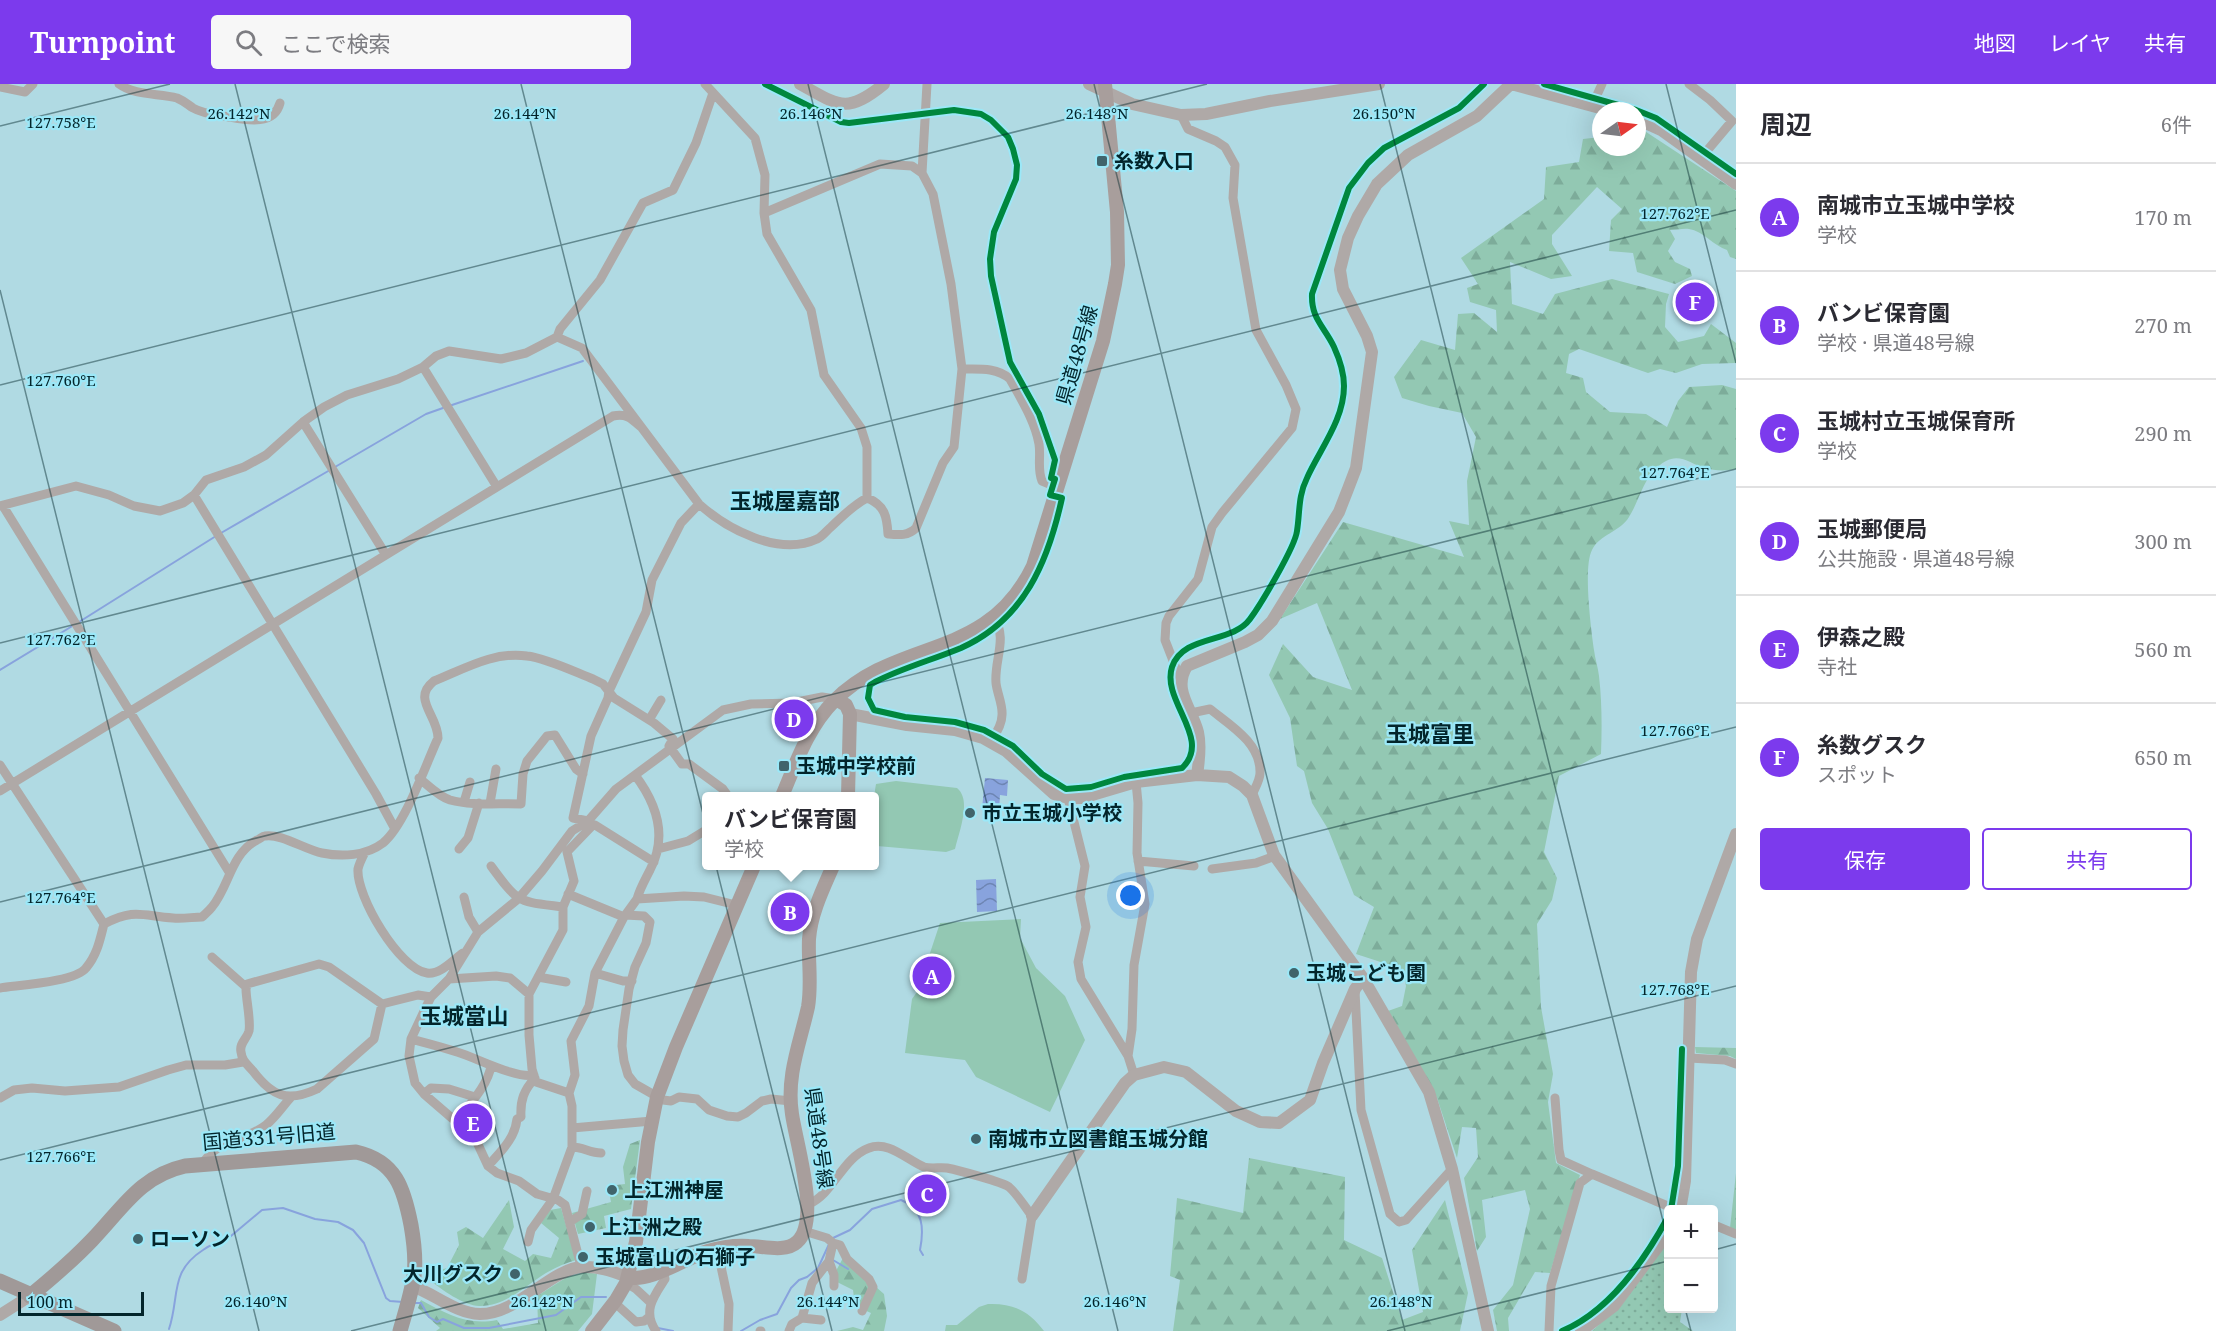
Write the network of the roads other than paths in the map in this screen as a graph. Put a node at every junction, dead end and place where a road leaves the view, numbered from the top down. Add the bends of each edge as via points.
1 (33, 84) edge
2 (119, 84) edge
3 (705, 84) edge
4 (800, 84) edge
5 (884, 84) edge
6 (927, 84) edge
7 (1089, 84) edge
8 (1379, 84) edge
9 (1511, 84) edge
10 (1602, 84) edge
11 (1689, 84) edge
12 (0, 87) edge
13 (1106, 87) edge
14 (713, 93) junction
15 (1594, 102) edge
16 (280, 103) dead end
17 (1592, 106) edge
18 (1181, 115) junction
19 (1735, 120) edge
20 (1646, 123) edge
21 (1700, 159) junction
22 (922, 173) junction
23 (1736, 184) edge
24 (764, 213) junction
25 (557, 337) junction
26 (423, 367) junction
27 (962, 369) junction
28 (303, 422) junction
29 (641, 426) junction
30 (497, 487) junction
31 (1059, 488) junction
32 (194, 495) junction
33 (867, 498) junction
34 (699, 504) junction
35 (2, 506) edge
36 (386, 555) junction
37 (994, 618) junction
38 (272, 624) junction
39 (1180, 681) junction
40 (609, 691) junction
41 (836, 699) junction
42 (662, 700) dead end
43 (129, 712) junction
44 (1191, 713) junction
45 (850, 714) junction
46 (649, 720) junction
47 (991, 741) junction
48 (671, 748) junction
49 (0, 765) edge
50 (496, 769) dead end
51 (583, 774) junction
52 (634, 775) junction
53 (1197, 775) junction
54 (419, 778) junction
55 (470, 782) dead end
56 (1136, 782) junction
57 (12, 784) junction
58 (0, 791) edge
59 (725, 792) edge
60 (784, 792) edge
61 (848, 792) edge
62 (1252, 795) junction
63 (1068, 798) junction
64 (464, 802) junction
65 (478, 803) junction
66 (490, 803) junction
67 (590, 823) junction
68 (395, 829) junction
69 (702, 833) edge
70 (1736, 834) edge
71 (459, 849) dead end
72 (658, 849) junction
73 (365, 852) junction
74 (1275, 856) junction
75 (1138, 861) junction
76 (654, 862) junction
77 (491, 866) dead end
78 (1194, 867) dead end
79 (1212, 869) dead end
80 (751, 870) edge
81 (832, 870) edge
82 (229, 872) junction
83 (568, 894) junction
84 (464, 897) dead end
85 (518, 899) junction
86 (637, 899) junction
87 (736, 905) junction
88 (563, 907) junction
89 (625, 916) junction
90 (104, 924) junction
91 (478, 932) junction
92 (467, 950) junction
93 (212, 957) dead end
94 (596, 973) junction
95 (538, 976) junction
96 (1363, 978) junction
97 (449, 980) junction
98 (632, 981) junction
99 (566, 982) dead end
100 (246, 987) junction
101 (0, 988) edge
102 (1355, 989) junction
103 (529, 994) junction
104 (431, 997) junction
105 (382, 1004) junction
106 (411, 1039) junction
107 (1128, 1056) junction
108 (1689, 1058) junction
109 (243, 1062) junction
110 (1736, 1064) edge
111 (491, 1066) junction
112 (534, 1076) junction
113 (1134, 1076) junction
114 (569, 1093) junction
115 (424, 1094) junction
116 (291, 1097) junction
117 (475, 1097) junction
118 (657, 1097) junction
119 (0, 1098) edge
120 (1556, 1098) dead end
121 (791, 1101) junction
122 (457, 1121) junction
123 (651, 1121) junction
124 (572, 1128) junction
125 (572, 1147) junction
126 (601, 1153) dead end
127 (203, 1164) junction
128 (488, 1166) junction
129 (1452, 1169) junction
130 (1592, 1174) junction
131 (587, 1191) dead end
132 (553, 1199) junction
133 (808, 1204) junction
134 (1668, 1205) edge
135 (1679, 1205) edge
136 (1032, 1216) junction
137 (571, 1221) junction
138 (1718, 1227) edge
139 (804, 1231) junction
140 (1736, 1234) edge
141 (1664, 1238) edge
142 (831, 1241) junction
143 (528, 1242) dead end
144 (717, 1248) junction
145 (829, 1261) junction
146 (581, 1266) junction
147 (663, 1270) junction
148 (1022, 1279) dead end
149 (627, 1280) junction
150 (0, 1281) edge
151 (834, 1286) dead end
152 (30, 1296) junction
153 (409, 1297) junction
154 (615, 1303) junction
155 (649, 1309) junction
156 (862, 1311) dead end
157 (0, 1315) edge
158 (802, 1318) junction
159 (821, 1320) dead end
160 (114, 1331) edge
161 (400, 1331) edge
162 (592, 1331) edge
163 (656, 1331) edge
164 (728, 1331) edge
165 (789, 1331) edge
166 (1488, 1331) edge
167 (1548, 1331) edge
168 (1581, 1331) edge

1 - 12 street via 25,92
2 - 16 street via 245,121 272,116
3 - 14 street
4 - 5 street via 838,104 857,102
6 - 22 street
7 - 13 street
8 - 18 street
9 - 17 street
9 - 39 street via 1477,116 1408,155 1368,198 1348,238 1340,270 1343,290 1372,352 1356,468 1348,489 1339,512 1272,621 1245,642 1187,666
10 - 15 street
11 - 19 street
13 - 18 street via 1148,109
13 - 31 main road, 県道48号線 via 1117,212 1115,284 1103,341
14 - 24 street via 755,138 765,175
14 - 25 street via 696,143 673,190 643,202 600,280 560,328
18 - 39 street via 1188,129 1225,147 1235,165 1233,198 1256,330 1296,409 1292,428 1212,527 1198,579 1169,616 1165,640
19 - 21 street
20 - 21 street
21 - 23 street
22 - 24 street via 912,166 880,164
22 - 27 street via 933,194 951,284
24 - 33 street via 767,234 811,310 824,375 861,428 867,447
25 - 26 street via 526,353 501,359 449,351
25 - 29 street via 582,348
26 - 28 street via 347,395
26 - 30 street
27 - 31 street via 996,371 1010,379 1039,444 1042,481
27 - 33 street via 954,447 943,463 916,528 905,535 888,534 887,516
28 - 32 street via 266,455 244,468 206,480
28 - 36 street
29 - 30 street via 630,416 613,416
29 - 34 street
30 - 36 street
31 - 37 main road, 県道48号線 via 1029,575
32 - 35 street via 160,511 76,486
32 - 38 street
33 - 34 street via 855,504 818,539 797,544 756,539
34 - 40 street via 681,524 652,580 646,612
35 - 43 street
36 - 38 street
37 - 41 main road, 県道48号線 via 964,636 878,669
37 - 47 street via 1000,627 996,676 1003,716
38 - 43 street
38 - 68 street
39 - 44 street
40 - 46 street
40 - 51 street via 591,736
40 - 54 street via 593,679 529,656 493,657 434,681 424,693 438,738
41 - 45 main road via 846,705
41 - 48 street via 822,697 723,710
41 - 60 main road, 県道48号線 via 804,745
42 - 46 street
43 - 57 street
43 - 82 street
44 - 53 street via 1199,734
44 - 62 street via 1210,709 1246,738 1258,758 1260,775
45 - 47 street via 955,730
45 - 61 main road
46 - 48 street via 673,739
47 - 63 street via 1054,794
48 - 52 street
48 - 59 street via 682,764
49 - 57 street
50 - 66 street
51 - 66 street via 555,735 547,736 527,761 521,804
51 - 67 street via 573,818
52 - 67 street via 604,801
52 - 72 street via 658,818
53 - 56 street
53 - 62 street via 1229,777
54 - 64 street via 449,800
54 - 68 street
55 - 64 street
56 - 63 street via 1082,798
56 - 75 street
57 - 58 street
57 - 90 street
62 - 74 street
63 - 107 street via 1085,866 1080,897 1086,927 1078,962 1081,979
64 - 65 street
65 - 66 street
65 - 71 street via 468,838
67 - 76 street
67 - 83 street via 567,852 574,881
67 - 85 street via 572,831
68 - 73 street via 383,843
69 - 72 street via 688,842
70 - 108 street via 1697,939 1691,972
72 - 76 street
73 - 82 street via 322,853 265,836 249,845
73 - 92 street via 358,867 359,878 372,915 400,957 412,967 435,973
74 - 79 street via 1256,863
74 - 96 street
75 - 78 street
75 - 107 street via 1145,904 1134,965
76 - 86 street
77 - 85 street
80 - 87 main road
81 - 121 main road, 県道48号線 via 812,923 810,990 792,1070
82 - 90 street via 213,907 202,917 146,913 121,916
83 - 88 street
83 - 89 street
84 - 91 street
85 - 88 street
85 - 91 street
86 - 87 street via 694,896
86 - 89 street
87 - 118 main road
88 - 95 street via 563,930
89 - 94 street
89 - 98 street via 644,916 650,922
90 - 101 street via 98,948 85,970 63,979
91 - 92 street
92 - 97 street
93 - 100 street
94 - 98 street
94 - 114 street via 589,1006 571,1041 575,1075
95 - 99 street
95 - 103 street
96 - 102 street
96 - 129 street via 1429,1092
97 - 103 street via 510,978
97 - 104 street
98 - 118 street via 621,1046 624,1061 635,1084
100 - 105 street via 319,964
100 - 109 street via 249,1030 240,1049
102 - 113 street via 1310,1100 1279,1123 1260,1122 1236,1111 1186,1072 1164,1068
102 - 129 street via 1361,1110 1390,1214 1399,1222 1406,1220
103 - 112 street
104 - 105 street via 418,995
104 - 106 street
105 - 116 street via 374,1039 316,1089
106 - 111 street
106 - 115 street via 411,1069
107 - 113 street
108 - 110 street
108 - 135 street via 1685,1181
109 - 116 street via 274,1093
109 - 119 street via 186,1065 119,1087 65,1091 32,1088 14,1090
111 - 112 street
111 - 117 street
112 - 114 street via 536,1082
112 - 128 street via 525,1089 521,1117 514,1132
113 - 136 street via 1125,1083
114 - 124 street
115 - 117 street via 431,1088 449,1089
115 - 122 street
116 - 127 street via 266,1125 208,1154
117 - 122 street
118 - 121 street via 671,1101 679,1097 697,1099 709,1110 738,1117 762,1101
118 - 123 main road
120 - 130 street via 1561,1160
121 - 133 main road, 県道48号線
122 - 128 street via 475,1138
123 - 124 street
123 - 149 main road via 636,1242
124 - 125 street
125 - 126 street
125 - 132 street
127 - 152 highway, 国道331号旧道 via 172,1169 143,1184 83,1249
127 - 153 highway, 国道331号旧道 via 346,1152 365,1154 382,1163 399,1182 406,1200 415,1260
128 - 132 street
129 - 166 street
130 - 134 street
130 - 167 street via 1580,1183 1551,1286
131 - 137 street via 582,1214
132 - 137 street via 565,1205
132 - 143 street via 531,1230
133 - 136 street via 818,1200 862,1151 879,1146 926,1168 946,1168 1008,1186
133 - 139 main road, 県道48号線
136 - 148 street
137 - 146 street
138 - 140 street
139 - 142 street
139 - 144 main road via 793,1245 778,1248
141 - 168 street via 1614,1306
142 - 145 street
142 - 156 street via 840,1245 847,1259 873,1287
144 - 147 main road
144 - 164 street via 729,1304
145 - 151 street
145 - 158 street via 812,1283
146 - 149 street via 596,1267
146 - 153 street via 491,1313 474,1313
147 - 149 main road
147 - 155 street via 665,1279
149 - 154 main road
149 - 155 street
150 - 152 highway
152 - 157 street
152 - 160 highway
153 - 161 highway, 国道331号旧道
154 - 155 street via 636,1322 644,1321
154 - 162 main road
155 - 163 street
158 - 159 street
158 - 165 street via 792,1323

